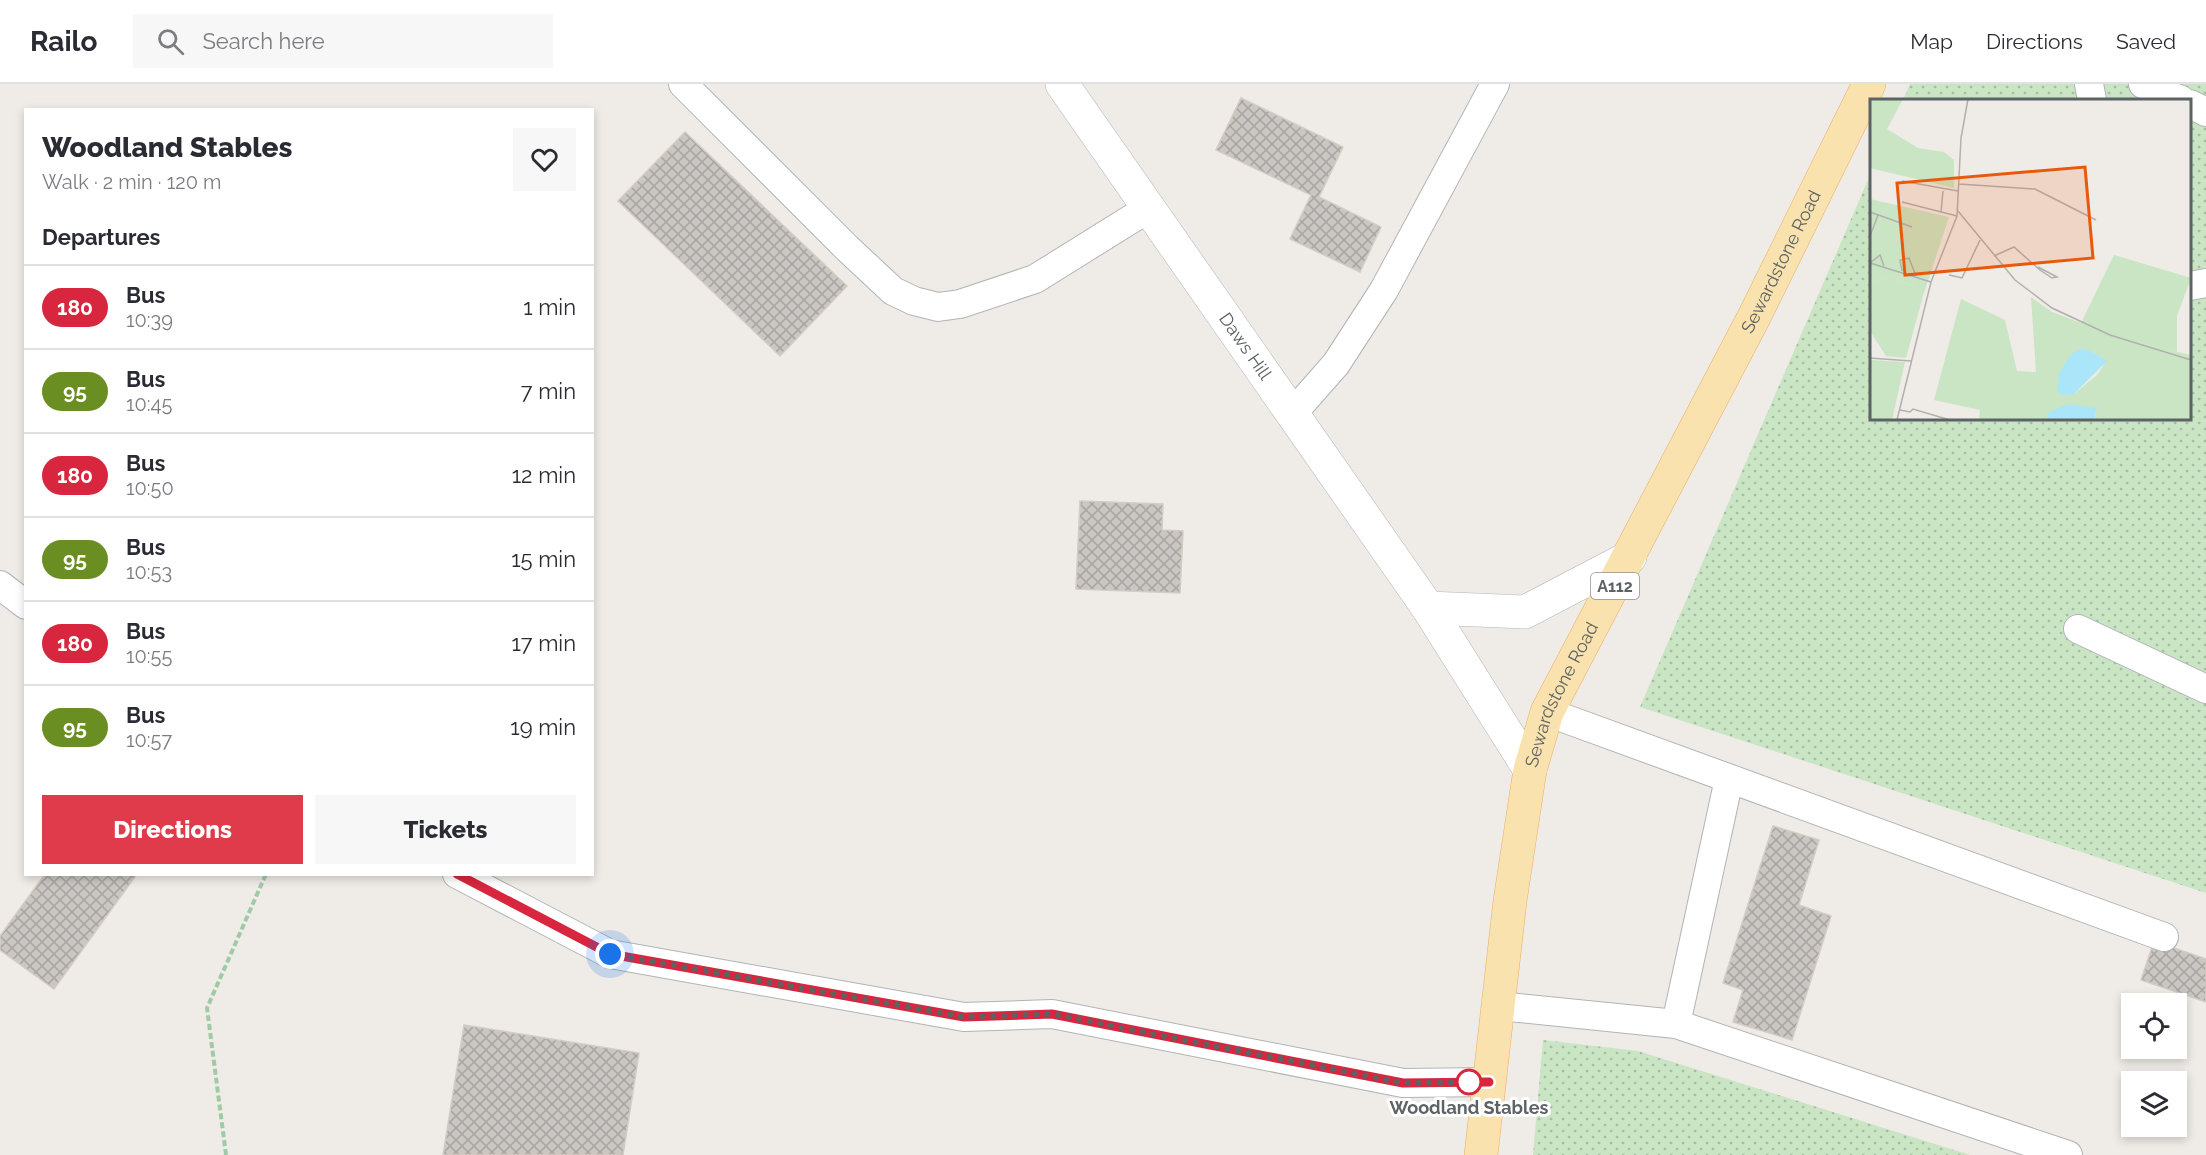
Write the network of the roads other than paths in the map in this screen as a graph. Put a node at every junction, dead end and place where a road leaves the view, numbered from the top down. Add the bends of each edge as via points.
1 (683, 84) edge
2 (1062, 84) edge
3 (1495, 84) edge
4 (1869, 84) edge
5 (2089, 84) edge
6 (2143, 84) edge
7 (2092, 99) edge
8 (2179, 99) edge
9 (2191, 104) edge
10 (2206, 112) edge
11 (1149, 208) junction
12 (2206, 283) edge
13 (2191, 286) edge
14 (1292, 414) junction
15 (1630, 557) junction
16 (0, 585) edge
17 (24, 603) edge
18 (1428, 608) junction
19 (2078, 629) dead end
20 (2206, 689) edge
21 (1547, 712) junction
22 (1530, 770) junction
23 (1729, 779) junction
24 (461, 876) edge
25 (2164, 937) dead end
26 (1498, 1006) junction
27 (1676, 1024) junction
28 (1489, 1082) junction
29 (1481, 1155) edge
30 (2068, 1155) edge

1 - 11 lane via 847,248 893,291 914,301 938,307 990,296 1035,279
2 - 11 street, Daws Hill
3 - 14 lane via 1384,290 1336,364
4 - 15 main road, Sewardstone Road / A112
5 - 7 lane
6 - 8 lane
9 - 10 lane
11 - 14 street, Daws Hill
12 - 13 lane
14 - 18 street, Daws Hill
15 - 18 street via 1525,612
15 - 21 main road, Sewardstone Road / A112
16 - 17 lane
18 - 22 street, Daws Hill
19 - 20 lane
21 - 22 main road, Sewardstone Road / A112
21 - 23 lane
22 - 26 main road, Sewardstone Road / A112
23 - 25 lane
23 - 27 lane
24 - 28 lane via 610,954 964,1017 1052,1014 1403,1083
26 - 27 lane
26 - 28 main road, Sewardstone Road / A112
27 - 30 lane
28 - 29 main road, Sewardstone Road / A112

